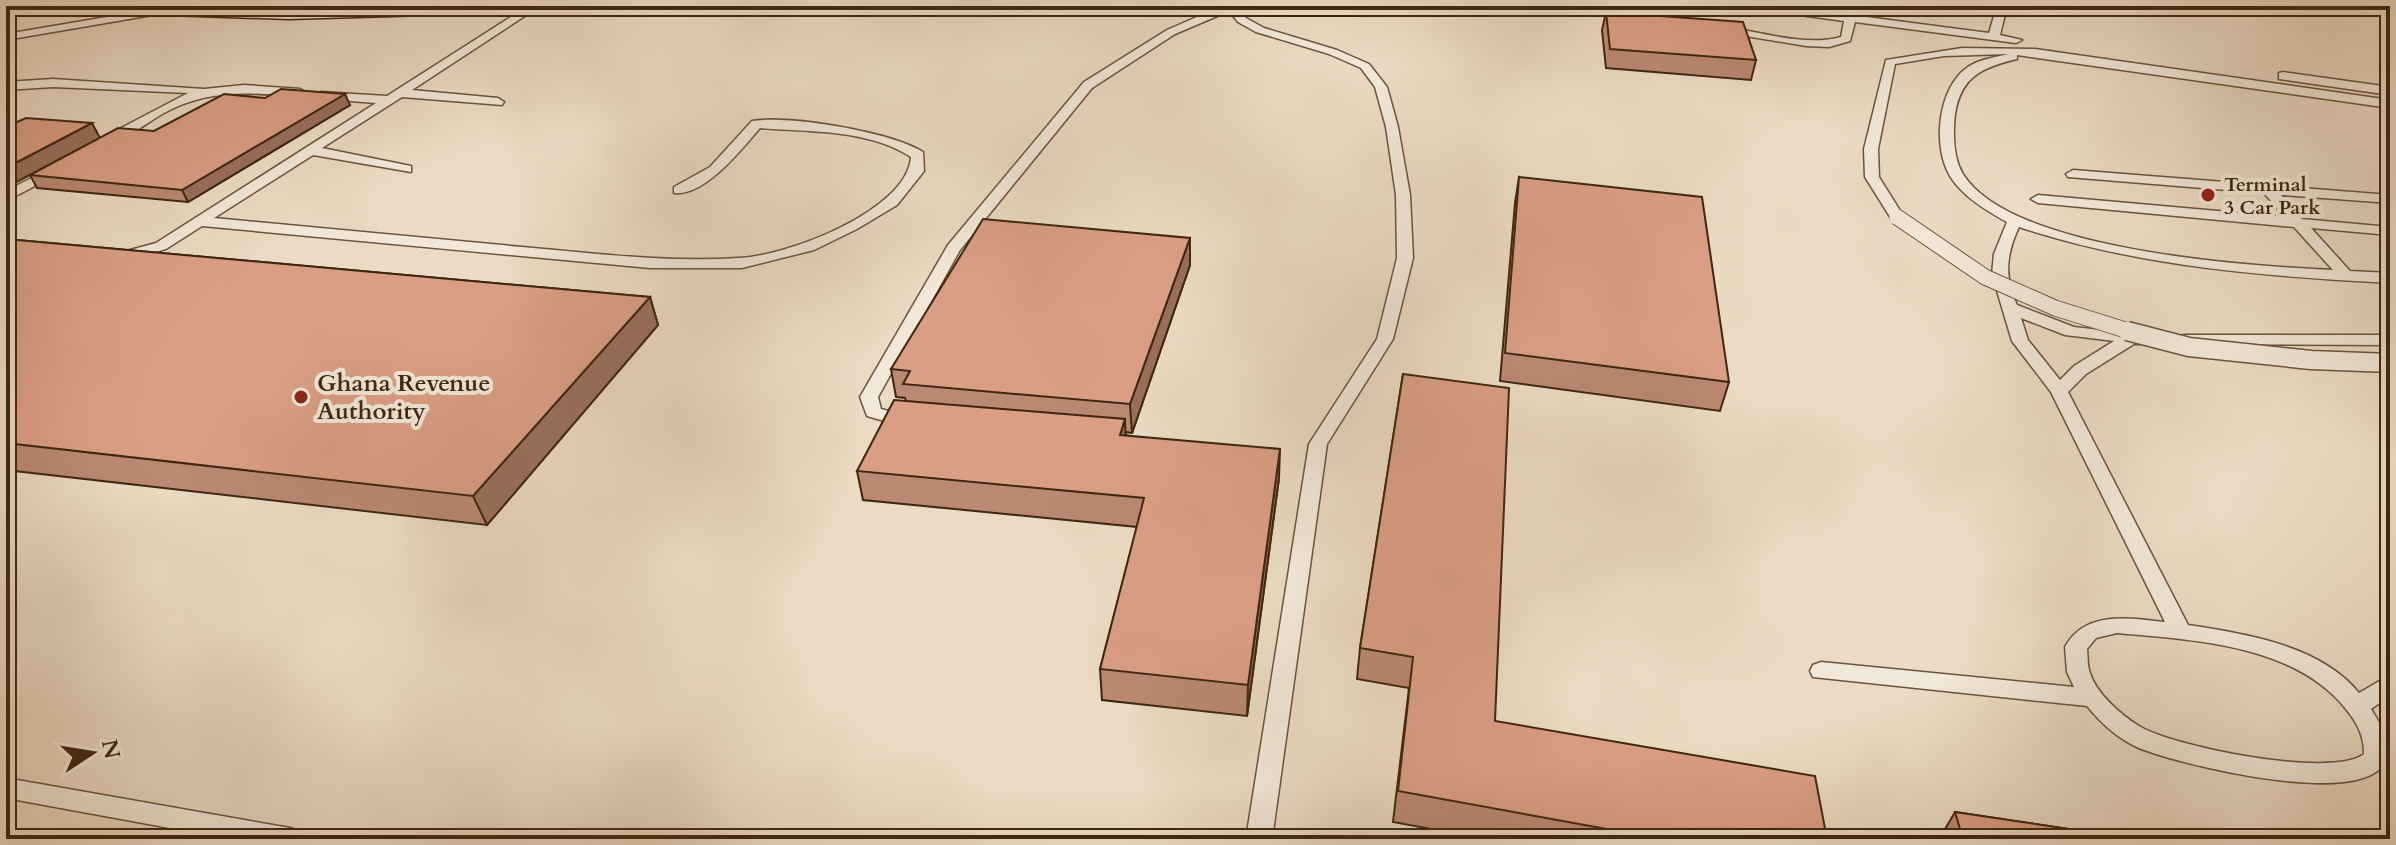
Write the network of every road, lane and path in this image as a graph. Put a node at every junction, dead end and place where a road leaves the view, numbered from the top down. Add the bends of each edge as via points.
1 (139, 6) edge
2 (461, 6) edge
3 (535, 6) edge
4 (1230, 6) edge
5 (1757, 6) edge
6 (1890, 6) edge
7 (2002, 6) edge
8 (271, 8) edge
9 (176, 9) junction
10 (1850, 19) junction
11 (1890, 24) junction
12 (1717, 29) edge
13 (6, 37) edge
14 (1994, 37) junction
15 (2035, 52) junction
16 (6, 86) edge
17 (210, 91) junction
18 (2390, 91) edge
19 (395, 96) junction
20 (498, 102) dead end
21 (2390, 104) edge
22 (101, 145) edge
23 (310, 150) junction
24 (74, 160) edge
25 (406, 169) dead end
26 (2073, 174) dead end
27 (2268, 189) junction
28 (679, 190) dead end
29 (6, 197) edge
30 (2038, 199) dead end
31 (2390, 199) edge
32 (197, 221) junction
33 (2015, 221) junction
34 (2297, 222) junction
35 (2390, 231) edge
36 (113, 258) edge
37 (2345, 275) junction
38 (2390, 278) edge
39 (2010, 308) junction
40 (2128, 340) junction
41 (2390, 340) edge
42 (2390, 363) edge
43 (2059, 391) junction
44 (926, 423) edge
45 (2180, 631) junction
46 (1821, 671) dead end
47 (2390, 684) edge
48 (2095, 698) junction
49 (2358, 706) junction
50 (6, 788) edge
51 (290, 839) edge
52 (1259, 839) edge

1 - 9 main road
2 - 8 main road
3 - 19 lane
4 - 44 lane via 1171,32 1088,85 953,248 869,397 873,412
4 - 52 lane via 1260,30 1365,66 1381,87 1403,195 1405,258 1385,339 1318,444
5 - 10 lane
6 - 11 lane
7 - 14 lane
8 - 9 main road
9 - 13 lane
10 - 11 lane
10 - 12 lane via 1846,39 1829,44
11 - 14 lane
14 - 18 lane
15 - 21 lane
15 - 33 lane via 1968,72 1956,89 1947,127 1955,173 1981,199
15 - 42 lane, bridge via 1980,49 1890,62 1871,149 1872,177 1897,217 1985,277 2055,308 2176,343 2311,360
16 - 17 lane via 53,83
17 - 19 lane
17 - 22 lane
19 - 20 lane
19 - 23 lane
23 - 25 lane
23 - 32 lane
24 - 29 lane
26 - 27 lane
27 - 31 lane
27 - 34 lane
28 - 32 lane via 715,170 757,124 881,139 906,144 918,155 917,171 879,210 809,247 742,263 650,263
30 - 34 lane
32 - 36 lane via 161,246
33 - 37 lane via 2139,255
33 - 39 lane via 1999,252 1999,287
34 - 35 lane
34 - 37 lane
37 - 38 lane
39 - 40 lane via 2071,332
39 - 43 lane via 2020,341
40 - 41 lane
40 - 43 lane via 2080,370
43 - 45 lane
45 - 48 lane via 2117,625 2089,632 2076,647 2078,672
45 - 49 lane via 2245,642 2277,654 2344,687
46 - 48 lane
47 - 49 lane
48 - 49 lane via 2129,733 2163,749 2322,773 2360,769 2375,758 2377,739
50 - 51 lane

